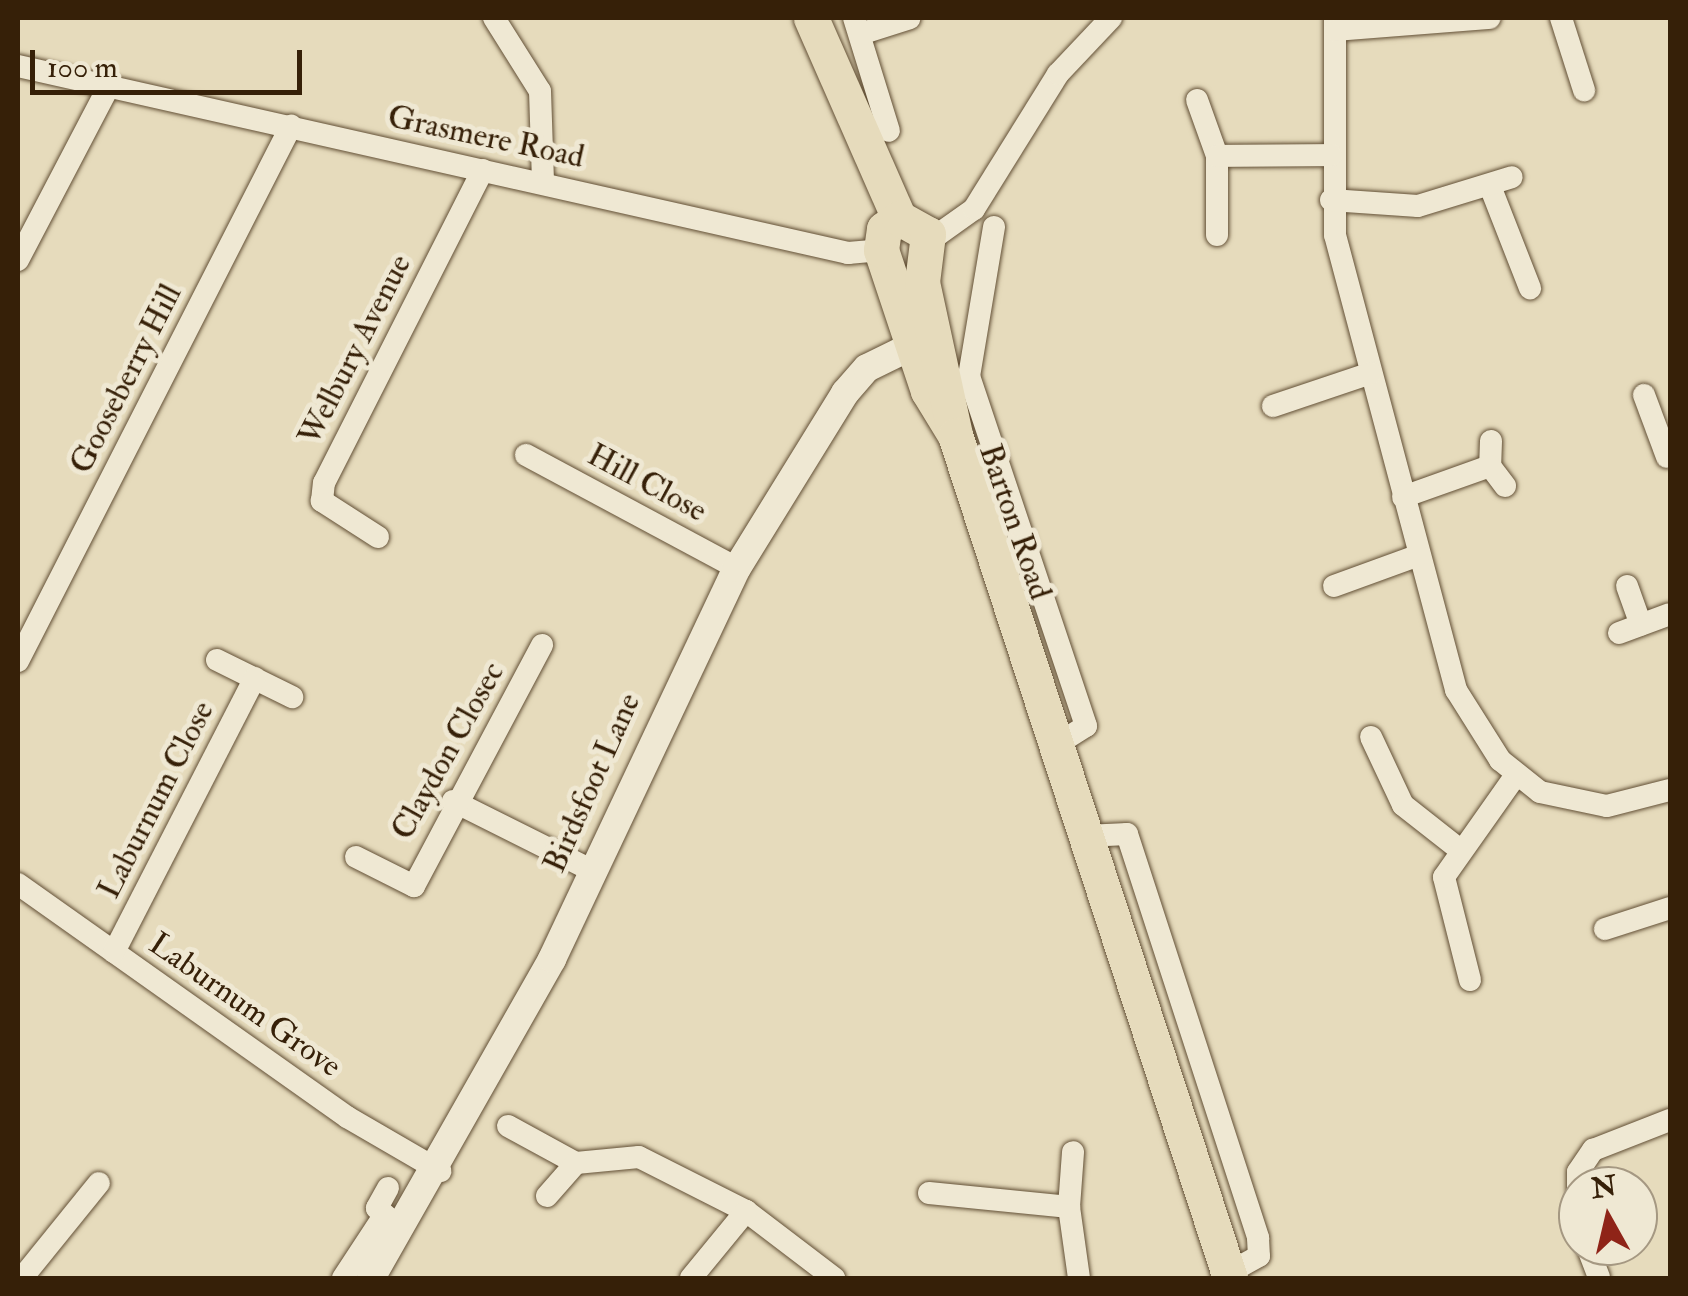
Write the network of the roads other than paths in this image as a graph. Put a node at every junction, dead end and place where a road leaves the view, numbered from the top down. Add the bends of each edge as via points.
1 (494, 18) edge
2 (812, 18) edge
3 (910, 18) edge
4 (1111, 18) edge
5 (1488, 18) edge
6 (1561, 18) edge
7 (1336, 24) edge
8 (857, 26) edge
9 (18, 66) edge
10 (108, 88) junction
11 (1584, 90) dead end
12 (1197, 100) dead end
13 (291, 126) junction
14 (889, 131) dead end
15 (1331, 155) junction
16 (1217, 156) junction
17 (484, 170) junction
18 (1512, 177) dead end
19 (543, 182) junction
20 (1490, 186) junction
21 (1331, 200) junction
22 (900, 218) junction
23 (994, 227) dead end
24 (1218, 236) dead end
25 (928, 248) junction
26 (885, 256) junction
27 (18, 260) edge
28 (1530, 288) dead end
29 (912, 346) junction
30 (1370, 373) junction
31 (1644, 395) dead end
32 (1273, 406) dead end
33 (955, 435) junction
34 (1491, 441) dead end
35 (526, 456) dead end
36 (1662, 459) edge
37 (1490, 466) junction
38 (1505, 486) dead end
39 (1403, 497) junction
40 (378, 537) dead end
41 (1418, 555) junction
42 (737, 568) junction
43 (1334, 586) dead end
44 (1628, 586) dead end
45 (1670, 614) edge
46 (542, 644) dead end
47 (218, 660) dead end
48 (18, 661) edge
49 (255, 678) junction
50 (292, 697) dead end
51 (1371, 737) dead end
52 (1055, 745) junction
53 (1516, 774) junction
54 (1670, 791) edge
55 (453, 801) junction
56 (1086, 836) junction
57 (1458, 849) junction
58 (356, 857) dead end
59 (591, 870) junction
60 (18, 884) edge
61 (1670, 908) edge
62 (1606, 930) dead end
63 (114, 952) junction
64 (1166, 956) junction
65 (1129, 967) junction
66 (1470, 980) dead end
67 (1670, 1120) edge
68 (508, 1126) dead end
69 (1073, 1152) dead end
70 (576, 1163) junction
71 (1582, 1166) edge
72 (440, 1171) junction
73 (99, 1183) dead end
74 (388, 1188) dead end
75 (930, 1193) dead end
76 (547, 1196) dead end
77 (1070, 1207) junction
78 (746, 1211) junction
79 (394, 1222) junction
80 (1229, 1276) edge
81 (22, 1278) edge
82 (343, 1278) edge
83 (371, 1278) edge
84 (691, 1278) edge
85 (834, 1278) edge
86 (1079, 1278) edge

1 - 19 street via 540,91
2 - 22 highway
3 - 8 street
4 - 25 street via 1058,74 974,209
5 - 7 street
6 - 11 street
7 - 15 street
8 - 14 street
9 - 10 street, Grasmere Road
10 - 13 street, Grasmere Road
10 - 27 street
12 - 16 street
13 - 17 street, Grasmere Road
13 - 48 street, Gooseberry Hill
15 - 16 street
15 - 21 street
16 - 24 street
17 - 19 street, Grasmere Road
17 - 40 street, Welbury Avenue via 324,483 322,501
18 - 20 street
19 - 26 street, Grasmere Road
20 - 21 street via 1418,206
20 - 28 street
21 - 30 street
22 - 25 highway via 918,222
22 - 26 highway via 884,229
23 - 52 street, Barton Road via 974,274 970,386 1086,726
25 - 26 highway via 910,267
25 - 33 highway, Barton Road via 922,282
26 - 29 highway, Barton Road
29 - 33 highway, Barton Road
29 - 42 street, Birdsfoot Lane via 868,368 845,393
30 - 32 street
30 - 39 street
31 - 36 street
33 - 52 highway, Barton Road
34 - 37 street
35 - 42 street, Hill Close
37 - 38 street
37 - 39 street
39 - 41 street
41 - 43 street
41 - 53 street via 1456,690
42 - 59 street, Birdsfoot Lane
44 - 45 street via 1630,629
46 - 55 street, Claydon Closec
47 - 49 street, Laburnum Close
49 - 50 street, Laburnum Close
49 - 63 street, Laburnum Close
51 - 57 street via 1403,806
52 - 56 highway, Barton Road
53 - 54 street via 1585,806
53 - 57 street
55 - 58 street, Claydon Closec via 414,886
55 - 59 street
56 - 64 street, Barton Road via 1128,834
56 - 65 highway, Barton Road
57 - 66 street via 1444,898
59 - 72 street, Birdsfoot Lane
60 - 63 street, Laburnum Grove
61 - 62 street
63 - 72 street, Laburnum Grove via 347,1117
64 - 65 street
64 - 80 street, Barton Road via 1258,1238 1259,1256
65 - 80 highway, Barton Road
67 - 71 street via 1593,1150
68 - 70 street
69 - 77 street
70 - 76 street
70 - 78 street via 639,1157
72 - 79 street, Birdsfoot Lane
73 - 81 street
74 - 79 street via 377,1208
75 - 77 street
77 - 86 street
78 - 84 street
78 - 85 street
79 - 82 street
79 - 83 street, Birdsfoot Lane

